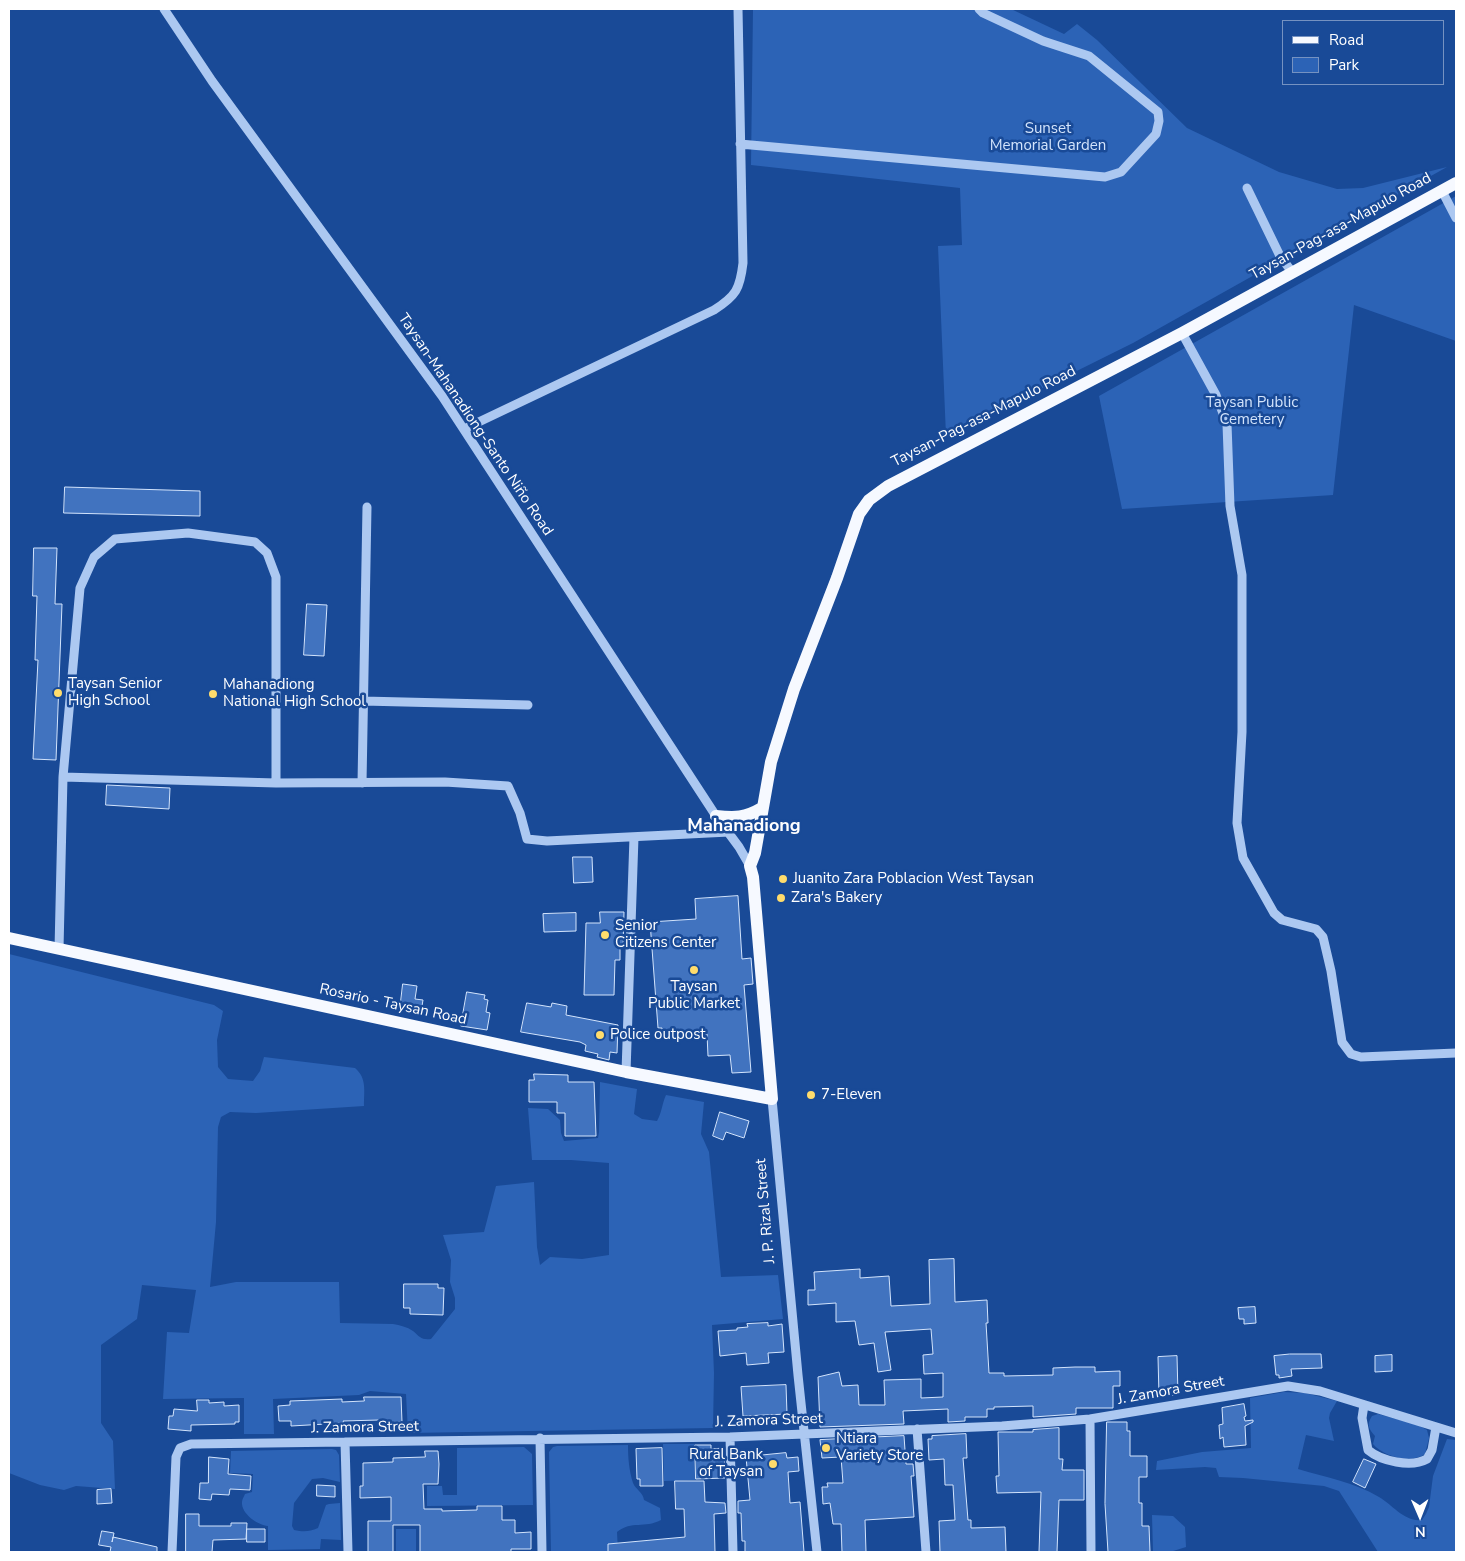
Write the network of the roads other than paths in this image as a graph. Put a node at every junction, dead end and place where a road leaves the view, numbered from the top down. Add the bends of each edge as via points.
1 (164, 9) edge
2 (738, 9) edge
3 (978, 9) edge
4 (740, 144) junction
5 (1456, 183) edge
6 (1247, 188) dead end
7 (1442, 191) junction
8 (1456, 218) edge
9 (1292, 272) junction
10 (1182, 333) junction
11 (464, 429) junction
12 (367, 507) dead end
13 (362, 701) junction
14 (528, 706) dead end
15 (63, 777) junction
16 (276, 783) junction
17 (362, 783) junction
18 (762, 808) junction
19 (716, 816) junction
20 (729, 832) junction
21 (634, 837) junction
22 (750, 866) junction
23 (9, 938) edge
24 (59, 949) junction
25 (1456, 1053) edge
26 (626, 1072) junction
27 (772, 1099) junction
28 (1364, 1405) junction
29 (1090, 1419) junction
30 (1436, 1427) junction
31 (917, 1429) junction
32 (1456, 1433) edge
33 (805, 1434) junction
34 (730, 1437) junction
35 (540, 1438) junction
36 (346, 1442) junction
37 (172, 1552) edge
38 (348, 1552) edge
39 (542, 1552) edge
40 (733, 1552) edge
41 (817, 1552) edge
42 (926, 1552) edge
43 (1091, 1552) edge

1 - 11 street, Taysan-Mahanadiong-Santo Niño Road via 212,81
2 - 4 street
3 - 4 street via 1042,41 1089,56 1158,112 1156,134 1121,172 1105,177
4 - 11 street via 743,264 735,294 714,310
5 - 7 main road, Taysan-Pag-asa-Mapulo Road
6 - 9 street via 1280,256
7 - 8 street
7 - 9 main road, Taysan-Pag-asa-Mapulo Road
9 - 10 main road, Taysan-Pag-asa-Mapulo Road
10 - 18 main road, Taysan-Pag-asa-Mapulo Road via 888,486 869,500 859,514 794,690 771,762
10 - 25 street via 1216,395 1227,424 1230,506 1242,575 1242,732 1237,823 1243,858 1274,913 1282,920 1316,929 1323,937 1342,1042 1351,1054 1361,1057
11 - 19 street, Taysan-Mahanadiong-Santo Niño Road
12 - 13 street
13 - 14 street
13 - 17 street
15 - 16 street
15 - 16 street via 80,588 94,557 116,539 188,533 255,542 267,553 276,577
15 - 24 street
16 - 17 street
17 - 21 street via 444,782 508,786 527,839 547,842
18 - 19 main road via 741,817
18 - 22 main road, Taysan-Pag-asa-Mapulo Road
19 - 20 street, Taysan-Mahanadiong-Santo Niño Road
20 - 21 street
20 - 22 street, Taysan-Mahanadiong-Santo Niño Road
21 - 26 street
22 - 27 main road, J. P. Rizal Street
23 - 24 main road, Rosario - Taysan Road
24 - 26 main road, Rosario - Taysan Road
26 - 27 main road, Rosario - Taysan Road
27 - 33 street, J. P. Rizal Street
28 - 29 street, J. Zamora Street via 1308,1388 1283,1386
28 - 30 street, J. Zamora Street
28 - 30 street via 1363,1422 1368,1450 1390,1460 1410,1464 1427,1459
29 - 31 street, J. Zamora Street
29 - 43 street
30 - 32 street, J. Zamora Street
31 - 33 street, J. Zamora Street
31 - 42 street
33 - 34 street, J. Zamora Street
33 - 41 street, J. P. Rizal Street
34 - 35 street, J. Zamora Street
34 - 40 street
35 - 36 street, J. Zamora Street
35 - 39 street
36 - 37 street, J. Zamora Street via 185,1445 180,1448 176,1457
36 - 38 street

